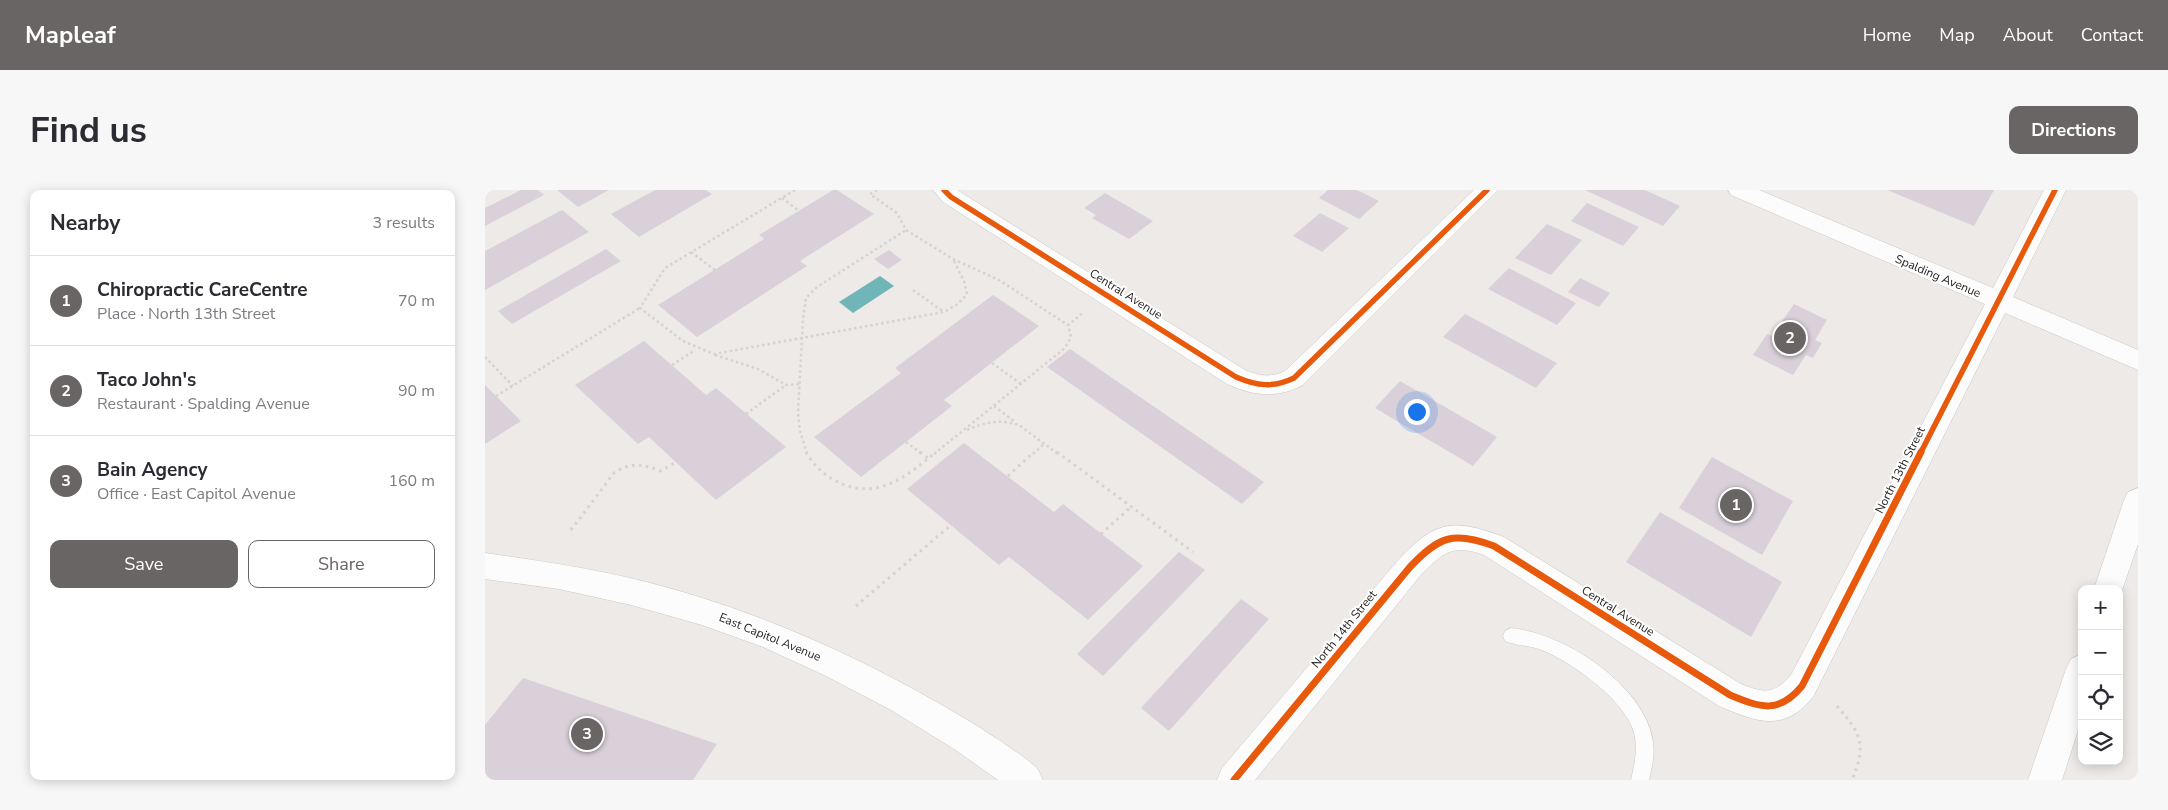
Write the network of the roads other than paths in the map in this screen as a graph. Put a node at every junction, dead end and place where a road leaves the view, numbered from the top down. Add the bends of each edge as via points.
1 (1487, 190) edge
2 (1739, 190) edge
3 (2055, 190) edge
4 (948, 194) edge
5 (1998, 302) junction
6 (2138, 360) edge
7 (2138, 500) edge
8 (1494, 546) joint
9 (485, 566) edge
10 (2110, 585) edge
11 (1511, 636) dead end
12 (2080, 675) edge
13 (1730, 695) joint
14 (1026, 780) edge
15 (1234, 780) edge
16 (1640, 780) edge
17 (2045, 780) edge

1 - 4 street, Central Avenue via 1294,378 1281,385 1265,387 1249,384
2 - 5 street, Spalding Avenue
3 - 5 street, North 13th Street
5 - 6 street, Spalding Avenue
5 - 13 street, North 13th Street via 1802,686 1793,699 1775,707 1754,706
7 - 10 street
8 - 13 street, Central Avenue
8 - 15 street, North 14th Street via 1460,536 1442,538 1427,547
9 - 14 street, East Capitol Avenue via 563,576 646,594 763,633 851,671 905,700 951,727
11 - 16 lane via 1539,640 1555,647 1621,694 1641,725 1645,744
12 - 17 street

